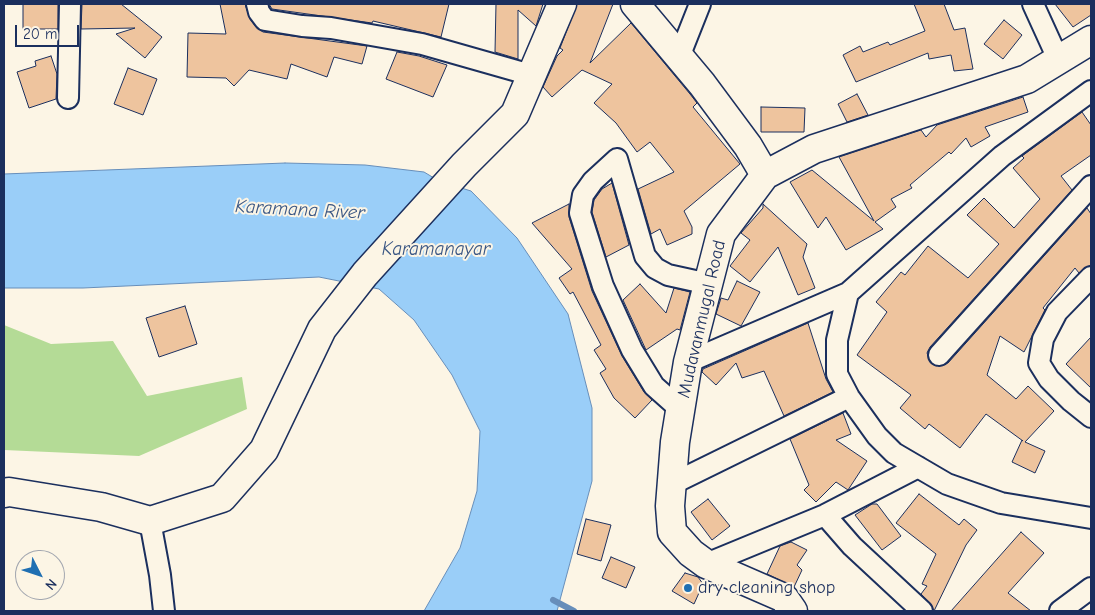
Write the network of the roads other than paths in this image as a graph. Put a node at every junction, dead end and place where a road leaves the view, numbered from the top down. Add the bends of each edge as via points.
1 (70, 4) edge
2 (257, 4) edge
3 (562, 4) edge
4 (635, 4) edge
5 (700, 4) edge
6 (1033, 4) edge
7 (1091, 40) edge
8 (679, 57) junction
9 (1059, 61) junction
10 (531, 75) junction
11 (1091, 91) edge
12 (68, 98) dead end
13 (765, 175) junction
14 (1091, 186) edge
15 (1091, 277) edge
16 (709, 284) junction
17 (848, 293) junction
18 (940, 355) dead end
19 (688, 362) junction
20 (849, 397) junction
21 (680, 410) junction
22 (1091, 417) edge
23 (918, 467) junction
24 (672, 484) junction
25 (4, 493) edge
26 (825, 515) junction
27 (1091, 518) edge
28 (150, 521) junction
29 (706, 564) junction
30 (1091, 588) edge
31 (164, 611) edge
32 (793, 611) edge
33 (922, 611) edge
34 (1060, 611) edge

1 - 12 street
2 - 10 street via 265,20 422,44
3 - 10 street
4 - 8 street
5 - 8 street
6 - 9 street
7 - 9 street, Mudavanmugal Road
8 - 13 street via 748,146
9 - 13 street, Mudavanmugal Road via 1027,79 814,149
10 - 28 street via 515,114 365,274 322,329 264,450 222,498
11 - 17 street via 1002,156
13 - 16 street, Mudavanmugal Road via 721,234
14 - 18 street
15 - 22 street via 1057,312 1043,339 1039,363 1071,401
16 - 19 street, Mudavanmugal Road
16 - 21 street via 668,275 655,268 645,256 617,158 582,195 580,213 603,286 632,350 654,386
17 - 19 street
17 - 20 street via 837,340 837,374
19 - 21 street, Mudavanmugal Road
20 - 23 street via 877,436 894,453
20 - 24 street
21 - 24 street, Mudavanmugal Road
23 - 26 street
23 - 27 street via 947,484 1001,503
24 - 29 street, Mudavanmugal Road via 672,532
25 - 28 street via 101,507
26 - 29 street
26 - 33 street via 852,546
28 - 31 street
29 - 32 street, Mudavanmugal Road via 784,598
30 - 34 street

